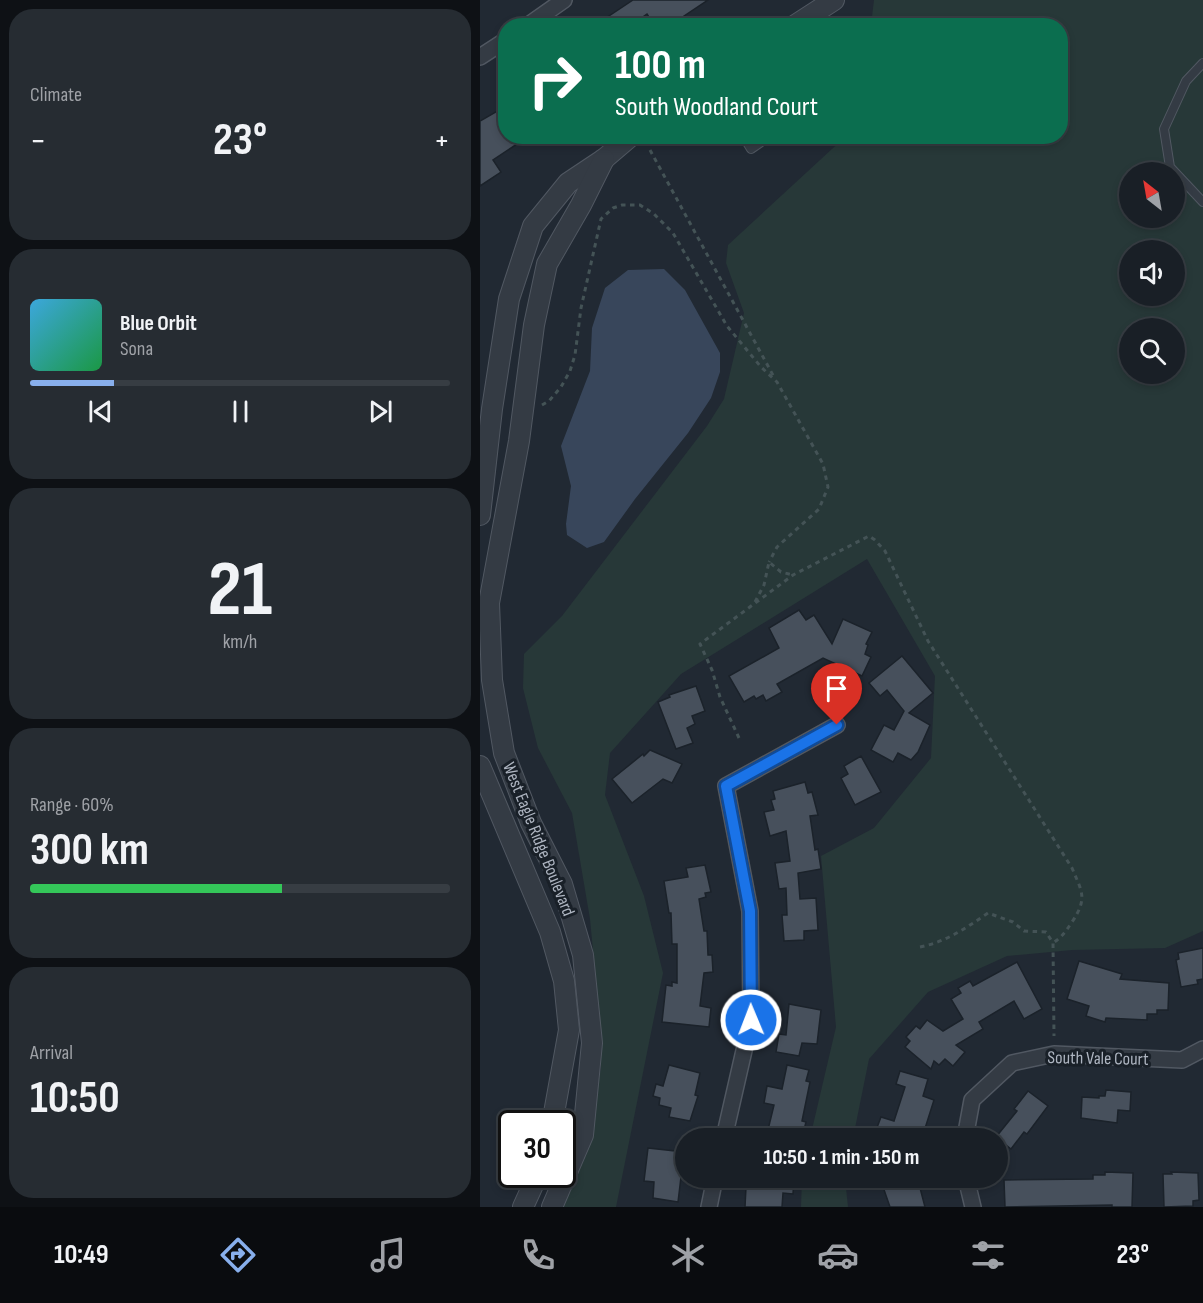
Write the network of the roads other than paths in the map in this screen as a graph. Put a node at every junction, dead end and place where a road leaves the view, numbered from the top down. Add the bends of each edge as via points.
1 (564, 0) edge
2 (834, 0) edge
3 (550, 18) edge
4 (806, 18) edge
5 (498, 45) edge
6 (480, 57) edge
7 (1203, 63) edge
8 (620, 144) edge
9 (604, 159) junction
10 (1203, 202) edge
11 (480, 515) edge
12 (837, 725) dead end
13 (480, 766) edge
14 (1203, 1049) edge
15 (555, 1110) edge
16 (726, 1128) edge
17 (967, 1128) edge
18 (532, 1188) edge
19 (713, 1188) edge
20 (968, 1188) edge
21 (523, 1207) edge
22 (552, 1207) edge
23 (708, 1207) edge
24 (972, 1207) edge

1 - 3 street
2 - 4 street
5 - 6 street
7 - 10 lane via 1186,81 1164,129 1170,167
8 - 9 street, West Eagle Ridge Boulevard
9 - 11 street, West Eagle Ridge Boulevard via 568,183 534,226 509,299
9 - 22 street, West Eagle Ridge Boulevard via 547,264 489,603 492,680 504,753 531,823 562,884 585,966 592,1043 583,1135
12 - 16 street via 726,786 750,911 751,1020
13 - 15 street, West Eagle Ridge Boulevard via 550,932 564,981 569,1030
14 - 17 street, South Vale Court via 1182,1060 1054,1054 1012,1063 972,1100
18 - 21 street
19 - 23 street
20 - 24 street

